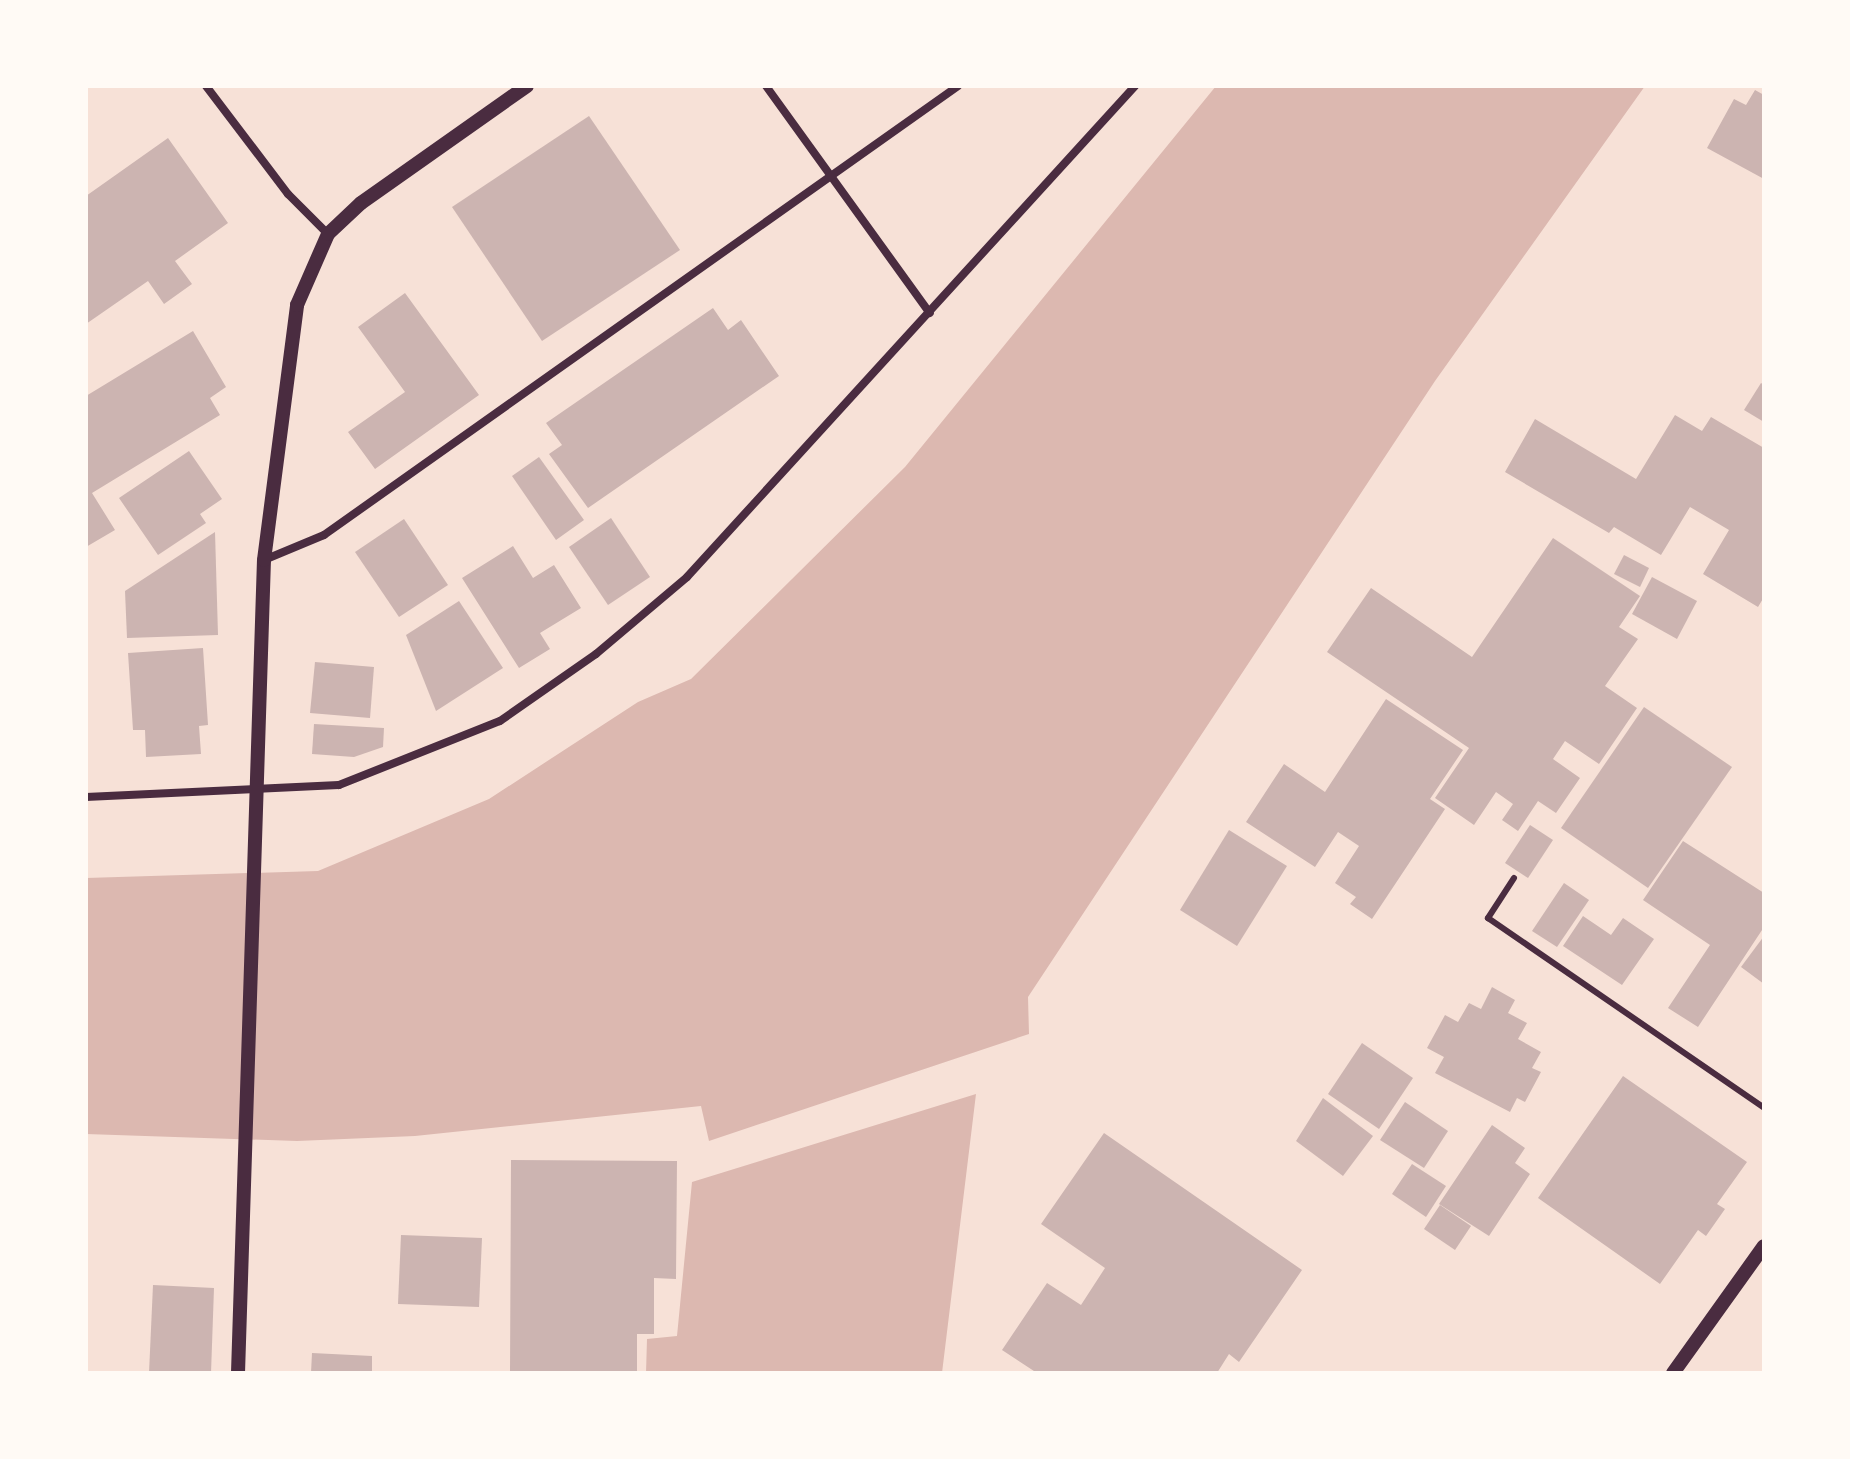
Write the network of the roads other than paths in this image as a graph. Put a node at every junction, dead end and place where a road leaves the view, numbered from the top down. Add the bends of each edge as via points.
1 (206, 86) edge
2 (527, 86) edge
3 (766, 86) edge
4 (958, 86) edge
5 (1135, 86) edge
6 (830, 174) junction
7 (328, 234) junction
8 (930, 313) junction
9 (264, 560) junction
10 (256, 792) junction
11 (86, 797) edge
12 (1514, 878) dead end
13 (1764, 1108) edge
14 (1764, 1246) edge
15 (238, 1373) edge
16 (1673, 1373) edge

1 - 7 street via 288,194
2 - 7 street via 361,203
3 - 6 street
4 - 6 street
5 - 8 street
6 - 8 street
6 - 9 street via 324,535
7 - 9 street via 297,305
8 - 10 street via 687,577 596,654 500,721 400,764 339,785
9 - 10 street
10 - 11 street
10 - 15 street
12 - 13 lane via 1488,918
14 - 16 street

